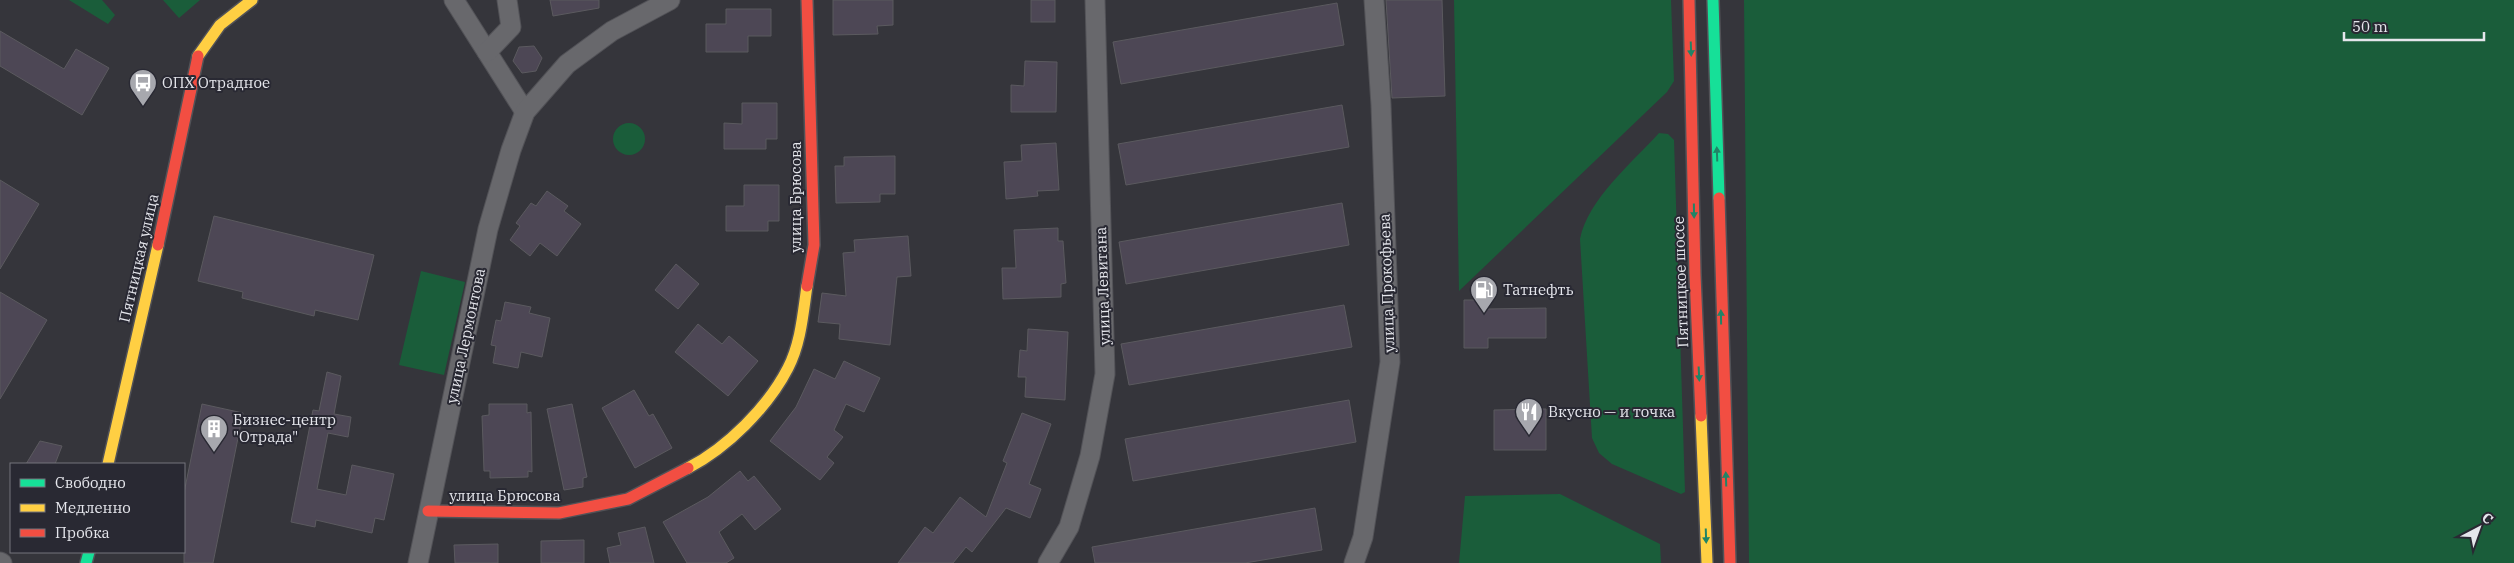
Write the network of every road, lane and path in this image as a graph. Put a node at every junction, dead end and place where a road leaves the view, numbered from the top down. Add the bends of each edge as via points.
1 (252, 0) edge
2 (454, 0) edge
3 (507, 0) edge
4 (670, 0) edge
5 (807, 0) edge
6 (1095, 0) edge
7 (1374, 0) edge
8 (1689, 0) edge
9 (1713, 0) edge
10 (486, 52) junction
11 (525, 112) junction
12 (108, 463) edge
13 (428, 512) junction
14 (418, 563) edge
15 (1048, 563) edge
16 (1354, 563) edge
17 (1707, 563) edge
18 (1730, 563) edge

1 - 12 street, Пятницкая улица via 218,27 197,58 178,157
2 - 10 street
3 - 10 street via 511,26
4 - 11 street via 612,31 567,64
5 - 13 street, улица Брюсова via 814,245 797,342 788,368 758,411 698,463 628,499 559,513
6 - 15 street, улица Левитана via 1105,374 1090,456 1069,527
7 - 16 street, улица Прокофьева via 1390,362 1363,537
8 -> 17 street, Пятницкое шоссе via 1695,276
18 -> 9 street
10 - 11 street
11 - 13 street, улица Лермонтова via 488,229
13 - 14 street, улица Лермонтова

